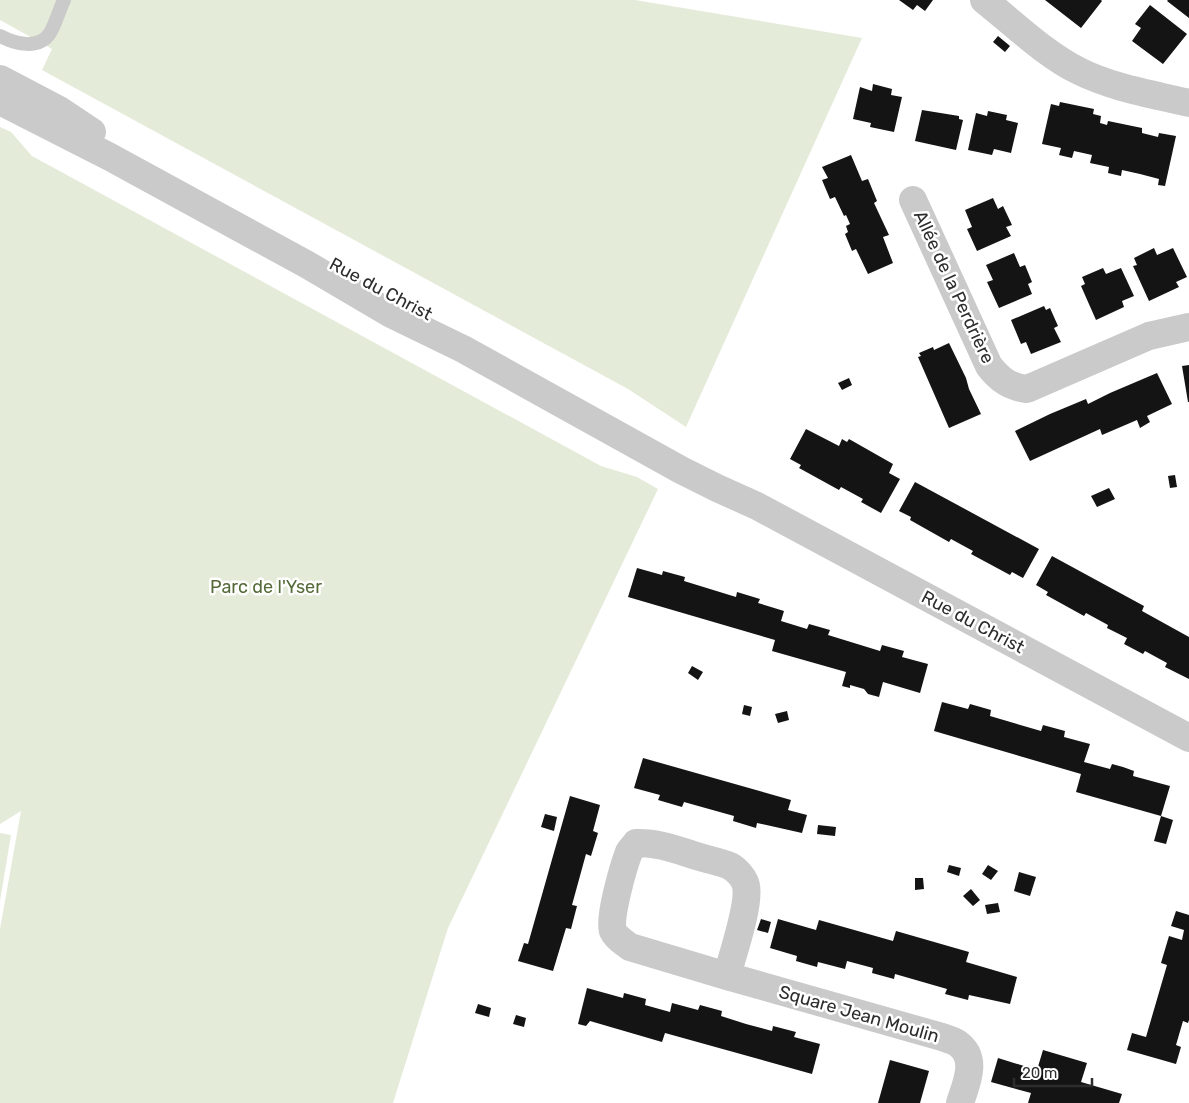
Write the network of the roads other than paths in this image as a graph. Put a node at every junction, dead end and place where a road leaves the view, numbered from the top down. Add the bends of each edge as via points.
1 (64, 0) edge
2 (984, 0) edge
3 (0, 36) edge
4 (0, 79) edge
5 (0, 101) edge
6 (1189, 103) edge
7 (913, 200) dead end
8 (1189, 327) edge
9 (757, 506) junction
10 (1189, 738) edge
11 (727, 976) junction
12 (960, 1103) edge

1 - 3 lane via 50,33 41,41 21,43
2 - 6 street via 1060,60 1078,70 1108,83
4 - 9 street, Rue du Christ via 58,110 104,140 691,456
5 - 9 street, Rue du Christ via 110,157 391,314 463,349 682,470
7 - 8 street, Allée de la Perdrière via 989,366 1007,384 1028,389 1149,336
9 - 10 street, Rue du Christ
11 - 11 street, Square Jean Moulin via 747,893 739,873 730,866 668,848 636,843 630,851 614,905 613,932 630,947
11 - 12 street, Square Jean Moulin via 958,1044 970,1063

